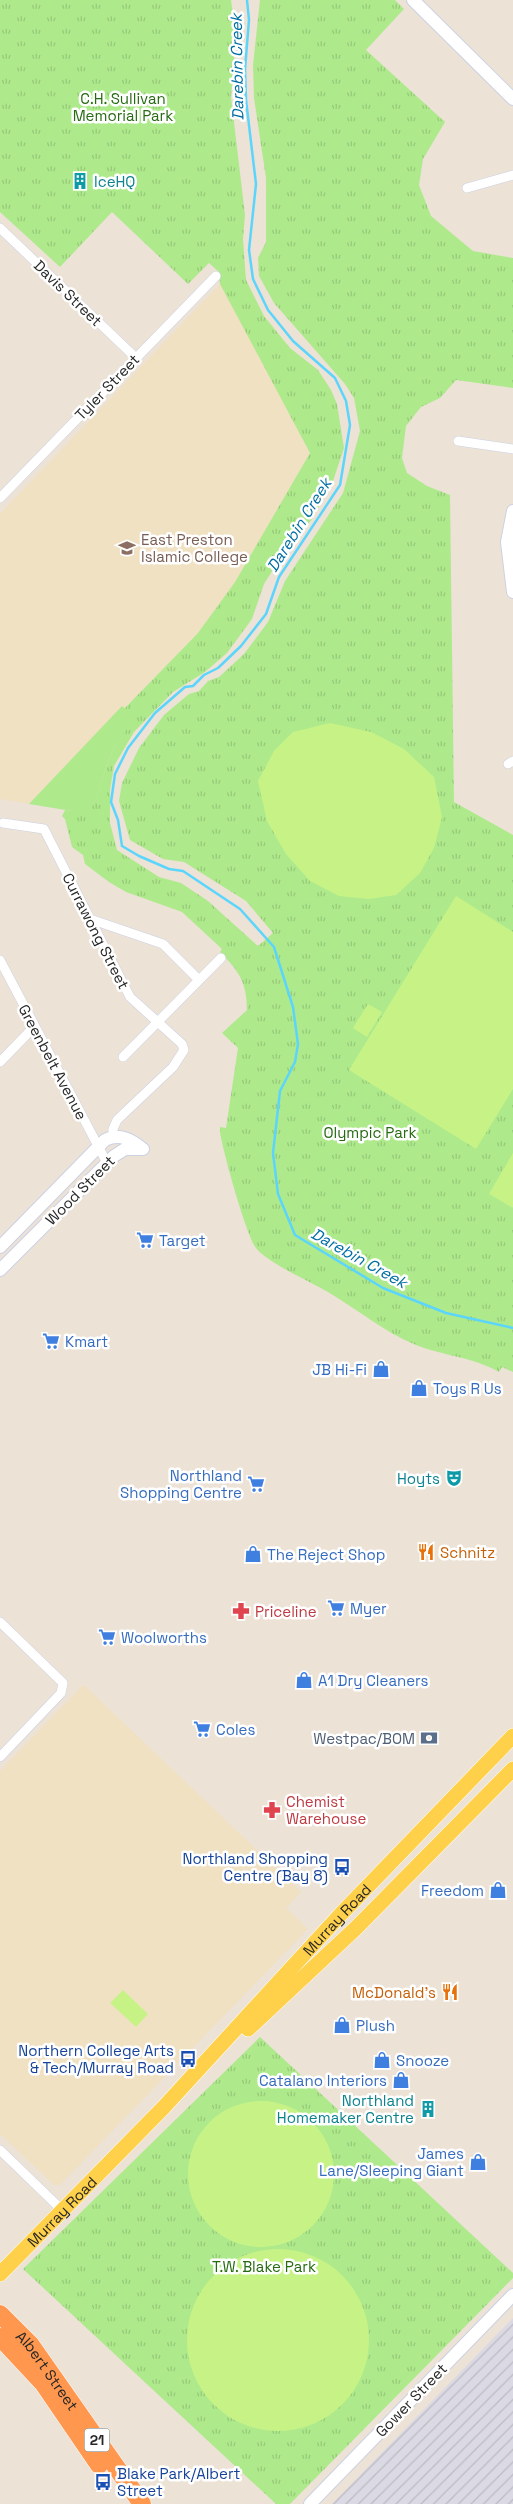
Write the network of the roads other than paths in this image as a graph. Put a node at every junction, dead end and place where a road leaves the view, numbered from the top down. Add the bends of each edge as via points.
1 (413, 0) edge
2 (513, 100) edge
3 (513, 175) edge
4 (466, 188) dead end
5 (0, 228) edge
6 (216, 276) dead end
7 (136, 358) junction
8 (458, 441) dead end
9 (513, 449) edge
10 (0, 498) edge
11 (513, 512) edge
12 (513, 592) edge
13 (3, 824) dead end
14 (90, 919) junction
15 (221, 958) dead end
16 (0, 960) edge
17 (200, 980) junction
18 (158, 1022) junction
19 (34, 1026) junction
20 (182, 1055) joint
21 (123, 1057) dead end
22 (0, 1062) edge
23 (113, 1136) junction
24 (98, 1146) junction
25 (110, 1159) junction
26 (60, 1184) junction
27 (79, 1190) junction
28 (0, 1247) edge
29 (0, 1270) edge
30 (0, 1622) edge
31 (513, 1736) edge
32 (0, 1757) edge
33 (513, 1768) edge
34 (341, 1914) junction
35 (356, 1928) junction
36 (164, 2107) junction
37 (0, 2150) edge
38 (63, 2210) junction
39 (0, 2274) edge
40 (513, 2295) edge
41 (0, 2314) edge
42 (0, 2337) edge
43 (48, 2380) junction
44 (127, 2504) edge
45 (142, 2504) edge
46 (310, 2504) edge

1 - 2 street
3 - 4 street
5 - 7 street, Davis Street
6 - 7 street, Tyler Street
7 - 10 street, Tyler Street
8 - 9 street
11 - 12 street via 507,542
13 - 14 street, Currawong Street via 44,829
14 - 17 street via 163,944
14 - 18 street, Currawong Street via 130,997
15 - 17 street
16 - 19 street, Greenbelt Avenue
17 - 18 street
18 - 20 street, Currawong Street via 182,1044
18 - 21 street
19 - 22 street
19 - 24 street, Greenbelt Avenue
20 - 23 street, Wood Street via 117,1120
23 - 24 street, Wood Street
23 - 25 street
23 - 25 street, Wood Street via 127,1138 143,1149 125,1149
24 - 25 street, Greenbelt Avenue
24 - 26 street, Wood Street
25 - 27 street, Wood Street
26 - 27 street via 67,1190
26 - 28 street, Wood Street
27 - 29 street, Wood Street
30 - 32 street via 63,1683 61,1693
31 - 34 main road, Murray Road
33 - 35 main road, Murray Road
34 - 35 main road
34 - 36 main road, Murray Road
35 - 36 main road, Murray Road
36 - 38 main road, Murray Road
37 - 38 street
38 - 39 main road, Murray Road
40 - 46 street, Gower Street
41 - 43 highway, Albert Street / 21 via 30,2344
42 - 43 highway, Albert Street / 21
43 - 44 highway, Albert Street / 21
43 - 45 highway, Albert Street / 21

